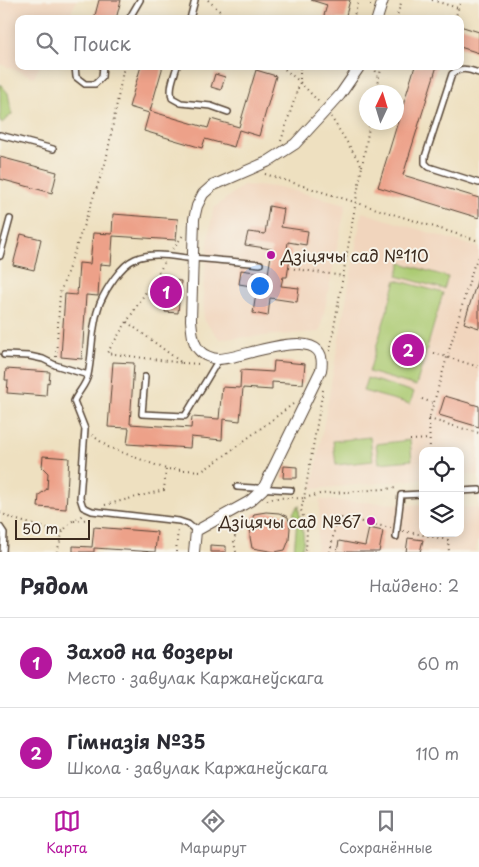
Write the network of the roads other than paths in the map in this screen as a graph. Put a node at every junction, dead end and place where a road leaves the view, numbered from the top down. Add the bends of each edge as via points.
1 (140, 0) edge
2 (195, 0) edge
3 (383, 0) edge
4 (131, 15) edge
5 (191, 15) edge
6 (378, 15) edge
7 (464, 69) edge
8 (75, 70) edge
9 (103, 70) edge
10 (176, 70) edge
11 (357, 70) edge
12 (458, 70) edge
13 (479, 73) edge
14 (228, 112) dead end
15 (0, 135) edge
16 (53, 149) dead end
17 (479, 182) edge
18 (10, 219) dead end
19 (1, 247) edge
20 (0, 256) edge
21 (192, 258) junction
22 (260, 264) dead end
23 (4, 355) dead end
24 (217, 362) junction
25 (88, 375) junction
26 (145, 378) dead end
27 (237, 487) dead end
28 (263, 489) junction
29 (291, 490) dead end
30 (479, 490) edge
31 (464, 491) edge
32 (419, 494) edge
33 (0, 527) edge
34 (196, 531) junction
35 (396, 537) dead end
36 (3, 552) edge
37 (194, 552) edge

1 - 4 lane
2 - 5 lane
3 - 6 street
7 - 13 lane
8 - 9 lane via 76,77 85,84 95,84 102,77
10 - 14 lane via 170,93 172,98 181,103 211,106
11 - 21 street via 340,95 295,144 267,162 212,186 203,194 194,219
12 - 17 lane via 452,74 425,158 429,167
15 - 16 lane
18 - 19 lane
19 - 20 lane
21 - 22 lane
21 - 24 street via 193,336 197,348
21 - 25 lane via 152,255 133,260 121,270 100,304
23 - 25 lane via 42,359
24 - 26 lane via 185,416 142,414
24 - 28 street via 290,344 309,345 321,355 321,370
25 - 34 lane via 74,401 85,429 80,498 83,507 92,511 179,521
27 - 28 lane
28 - 29 lane
28 - 34 street via 250,501
30 - 31 lane
32 - 35 lane via 401,495
33 - 36 lane via 4,533
34 - 37 street

